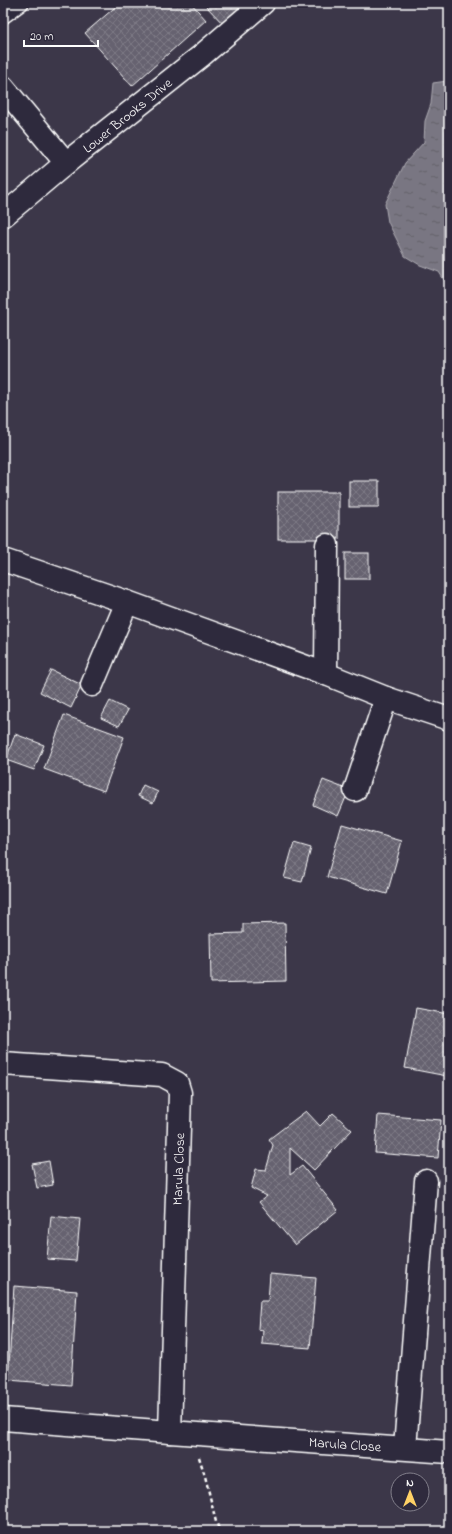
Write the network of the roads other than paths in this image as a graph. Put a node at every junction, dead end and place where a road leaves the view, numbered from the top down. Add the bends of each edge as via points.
1 (22, 3) edge
2 (263, 3) edge
3 (3, 17) edge
4 (3, 87) edge
5 (66, 163) junction
6 (3, 216) edge
7 (327, 545) dead end
8 (3, 560) edge
9 (128, 602) junction
10 (326, 674) junction
11 (92, 685) dead end
12 (386, 698) junction
13 (449, 719) edge
14 (355, 790) dead end
15 (3, 1064) edge
16 (426, 1181) dead end
17 (3, 1419) edge
18 (170, 1432) junction
19 (405, 1448) junction
20 (449, 1452) edge

1 - 3 lane
2 - 5 street, Lower Brooks Drive via 201,56
4 - 5 street
5 - 6 street, Lower Brooks Drive
7 - 10 street
8 - 9 street
9 - 10 street
9 - 11 street
10 - 12 street
12 - 13 street
12 - 14 street
15 - 18 street, Marula Close via 162,1075 177,1082 180,1093
16 - 19 street
17 - 18 street, Marula Close
18 - 19 street, Marula Close
19 - 20 street, Marula Close

